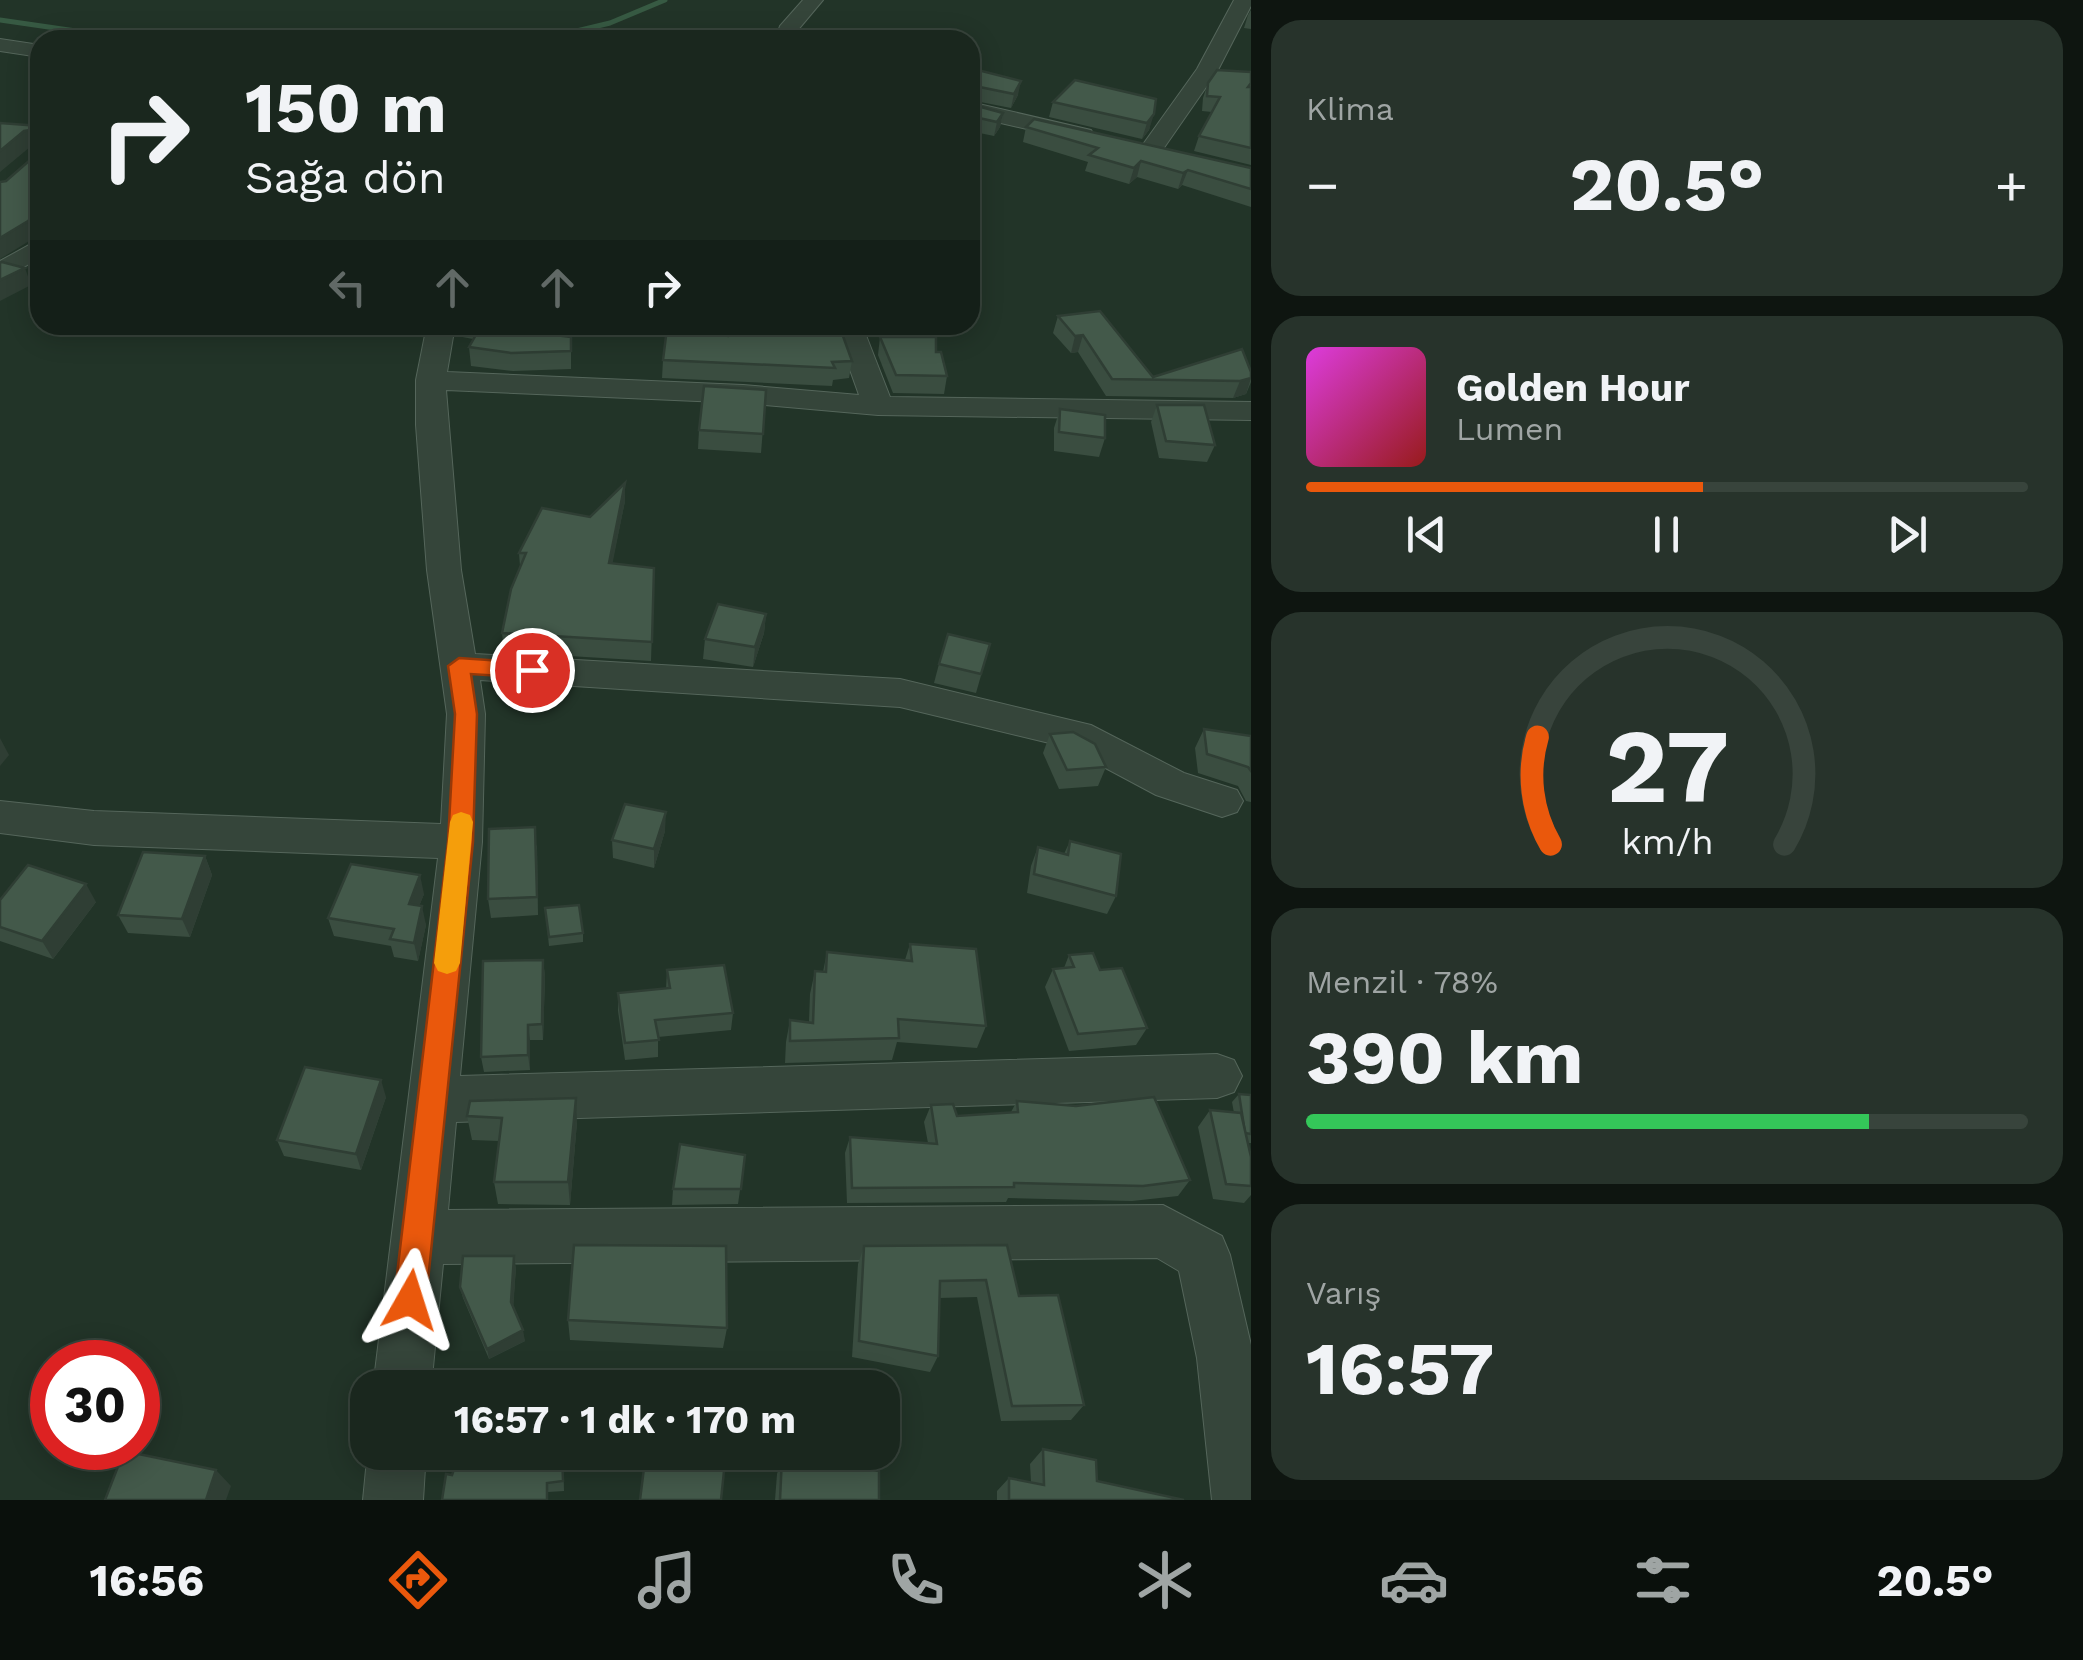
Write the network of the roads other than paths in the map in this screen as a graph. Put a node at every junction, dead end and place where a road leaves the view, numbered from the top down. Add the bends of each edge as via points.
1 (813, 0) edge
2 (1244, 0) edge
3 (787, 30) edge
4 (0, 45) edge
5 (30, 49) edge
6 (980, 111) edge
7 (1132, 146) junction
8 (1184, 158) edge
9 (30, 238) edge
10 (0, 240) edge
11 (30, 253) edge
12 (0, 272) edge
13 (439, 335) edge
14 (852, 335) edge
15 (431, 380) junction
16 (878, 406) junction
17 (1250, 411) edge
18 (459, 666) junction
19 (1222, 801) dead end
20 (0, 816) edge
21 (460, 842) junction
22 (1217, 1076) dead end
23 (431, 1100) junction
24 (416, 1237) junction
25 (404, 1370) edge
26 (394, 1470) edge
27 (392, 1500) edge
28 (1242, 1500) edge

1 - 3 street
2 - 7 street via 1207,70
4 - 5 street
6 - 7 street
7 - 8 street
9 - 10 street
11 - 12 street
13 - 15 street
14 - 16 street
15 - 16 street
15 - 18 street via 444,570
16 - 17 street
18 - 19 street via 900,693 1077,735 1170,784
18 - 21 street via 466,714
20 - 21 street via 94,828
21 - 23 street
22 - 23 street
23 - 24 street
24 - 25 street
24 - 28 street via 1163,1232 1203,1255
26 - 27 street

